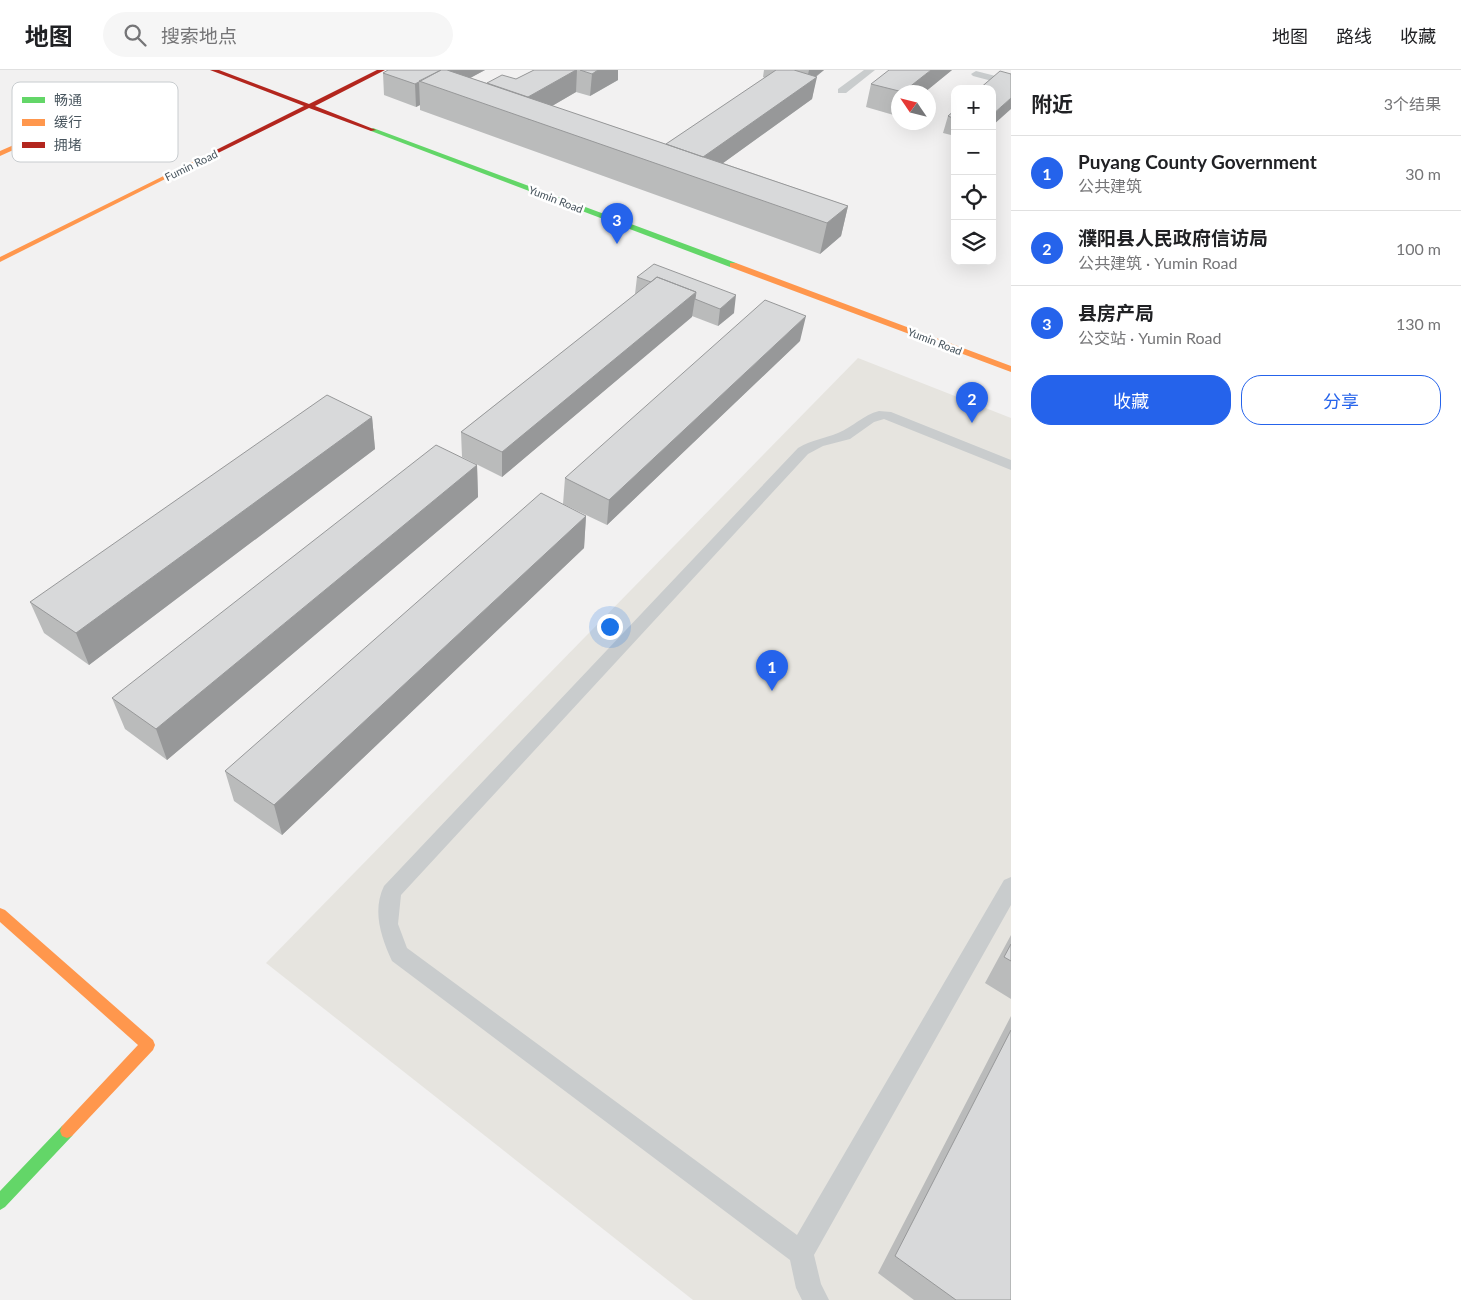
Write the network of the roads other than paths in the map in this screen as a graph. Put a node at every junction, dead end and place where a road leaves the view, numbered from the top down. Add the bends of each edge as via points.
1 (213, 70) edge
2 (382, 70) edge
3 (870, 70) edge
4 (976, 74) dead end
5 (1011, 83) edge
6 (842, 91) dead end
7 (310, 106) junction
8 (12, 149) edge
9 (0, 154) edge
10 (0, 260) edge
11 (1011, 369) edge
12 (1011, 465) edge
13 (1011, 886) edge
14 (0, 914) edge
15 (0, 1202) edge
16 (801, 1253) junction
17 (816, 1300) edge

1 - 7 street, Yumin Road
2 - 7 street, Fumin Road
3 - 6 lane
4 - 5 lane
7 - 10 street, Fumin Road
7 - 11 street, Yumin Road
8 - 9 street
12 - 16 lane via 886,415 876,415 851,433 819,442 803,451 391,892 388,924 399,954
13 - 16 lane
14 - 15 street via 148,1045
16 - 17 lane via 809,1288

